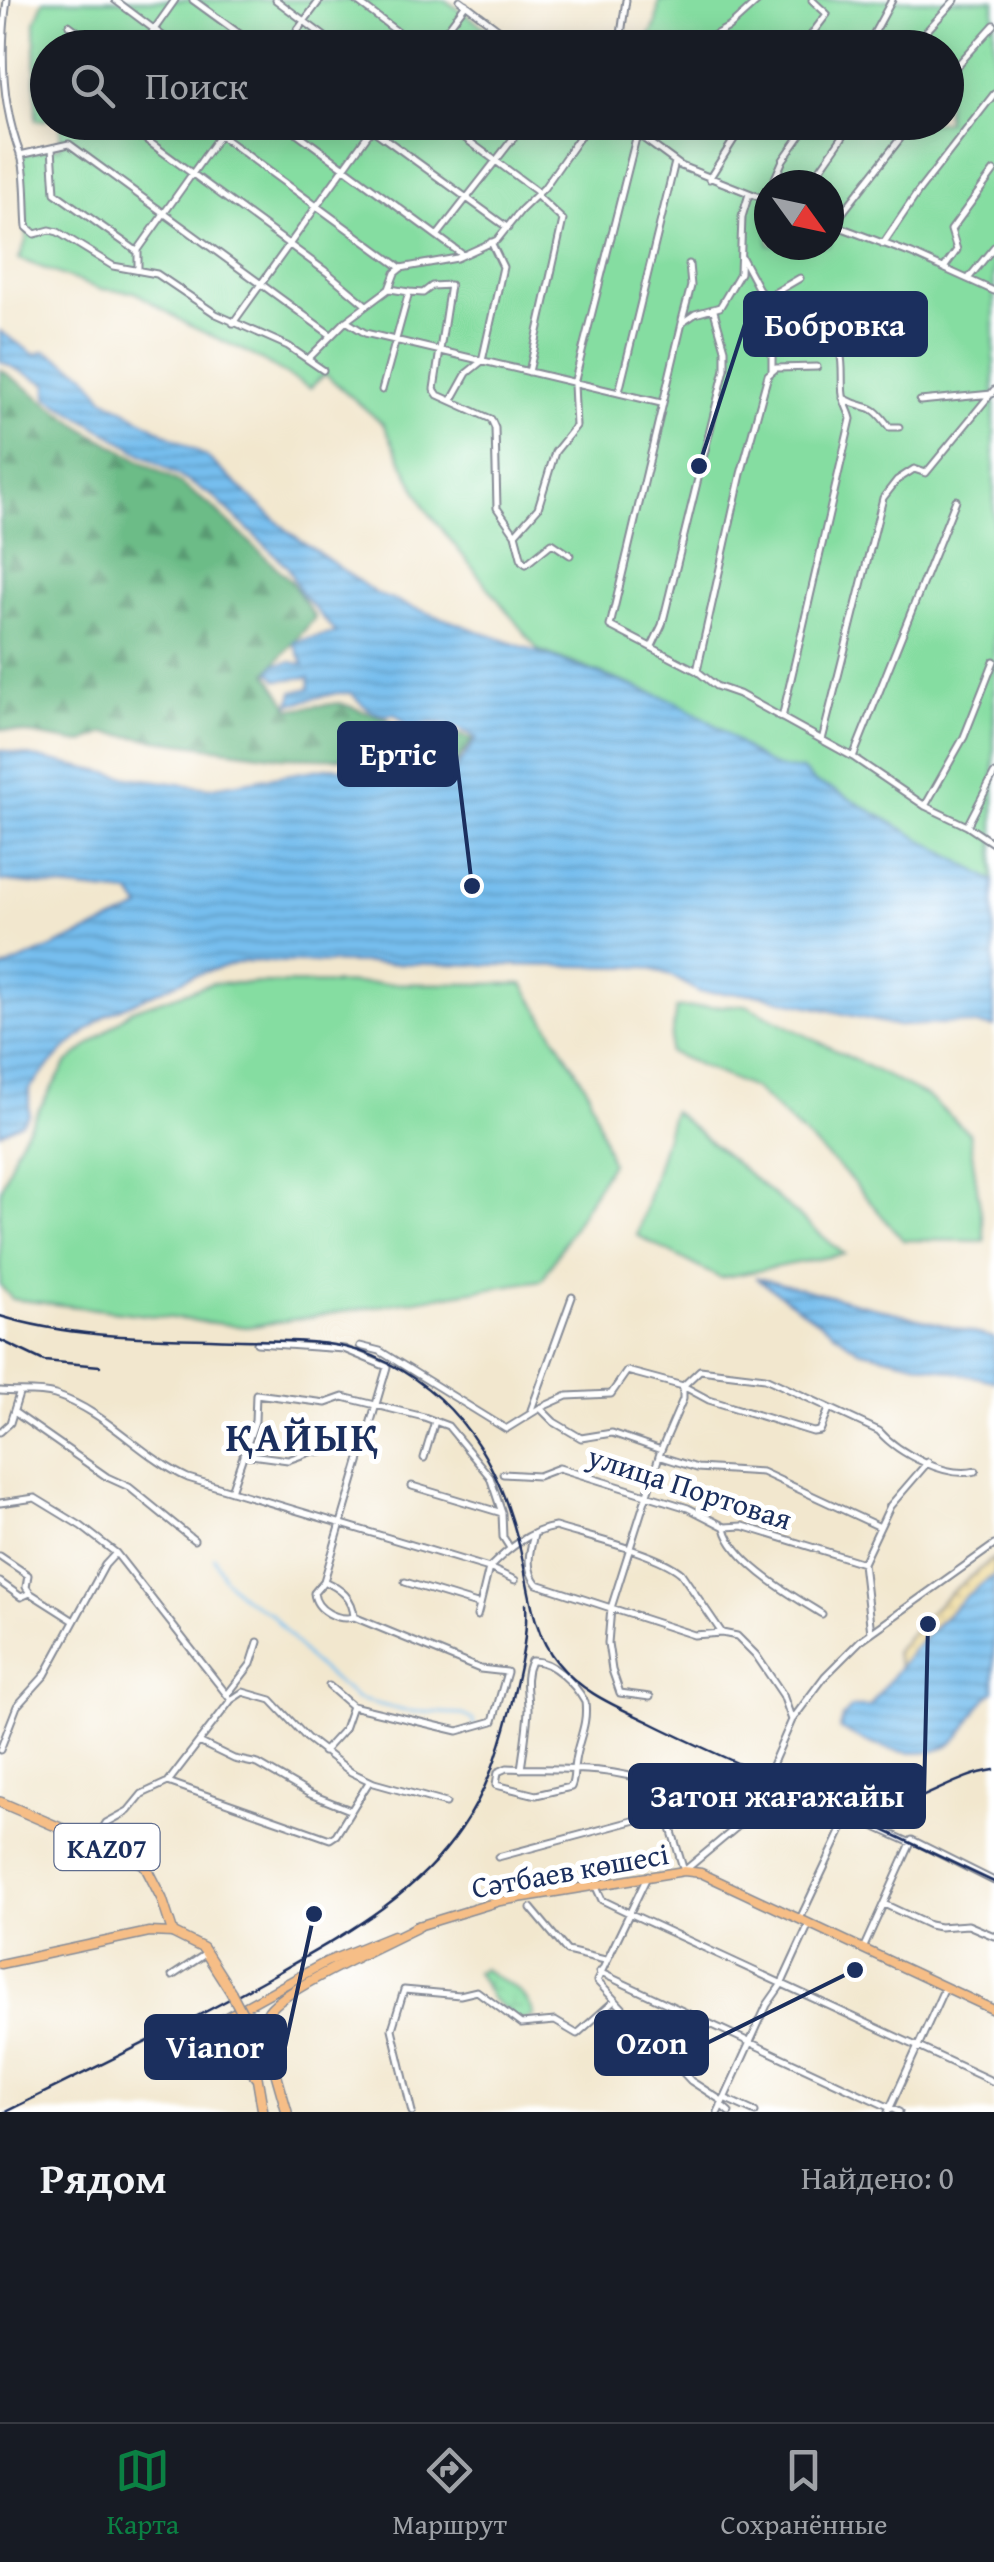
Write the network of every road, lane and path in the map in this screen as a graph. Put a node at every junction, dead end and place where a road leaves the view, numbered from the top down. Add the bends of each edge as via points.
1 (7, 0) edge
2 (114, 0) edge
3 (175, 0) edge
4 (193, 0) edge
5 (276, 0) edge
6 (320, 0) edge
7 (355, 0) edge
8 (626, 0) edge
9 (742, 0) edge
10 (760, 0) edge
11 (812, 0) edge
12 (892, 0) edge
13 (956, 0) edge
14 (464, 1) edge
15 (742, 14) junction
16 (304, 21) junction
17 (69, 26) dead end
18 (994, 26) edge
19 (154, 29) joint
20 (75, 30) edge
21 (234, 30) edge
22 (297, 30) edge
23 (316, 30) edge
24 (395, 30) edge
25 (445, 30) edge
26 (500, 30) edge
27 (622, 30) edge
28 (721, 30) edge
29 (815, 30) edge
30 (876, 30) edge
31 (927, 30) edge
32 (964, 58) edge
33 (994, 94) edge
34 (964, 132) edge
35 (146, 140) edge
36 (216, 140) edge
37 (227, 140) edge
38 (306, 140) edge
39 (365, 140) edge
40 (386, 140) edge
41 (467, 140) edge
42 (511, 140) edge
43 (577, 140) edge
44 (635, 140) edge
45 (645, 140) edge
46 (734, 140) edge
47 (797, 140) edge
48 (840, 140) edge
49 (899, 140) edge
50 (957, 140) edge
51 (52, 148) junction
52 (20, 155) junction
53 (494, 160) junction
54 (675, 162) junction
55 (344, 168) junction
56 (778, 170) edge
57 (819, 170) edge
58 (994, 171) edge
59 (192, 174) junction
60 (710, 179) junction
61 (750, 194) junction
62 (538, 195) junction
63 (754, 195) edge
64 (465, 198) junction
65 (316, 206) junction
66 (844, 208) edge
67 (163, 213) junction
68 (508, 228) junction
69 (844, 229) edge
70 (437, 236) junction
71 (491, 242) junction
72 (287, 244) junction
73 (883, 244) junction
74 (994, 247) edge
75 (138, 252) junction
76 (464, 255) junction
77 (742, 258) junction
78 (689, 264) dead end
79 (400, 268) junction
80 (944, 268) junction
81 (138, 269) junction
82 (800, 278) dead end
83 (968, 279) junction
84 (752, 282) junction
85 (260, 284) junction
86 (736, 284) junction
87 (389, 289) junction
88 (994, 291) edge
89 (409, 292) junction
90 (760, 298) junction
91 (366, 306) junction
92 (714, 311) junction
93 (346, 320) junction
94 (233, 323) junction
95 (682, 323) junction
96 (828, 334) dead end
97 (331, 335) junction
98 (394, 340) junction
99 (440, 352) junction
100 (308, 359) junction
101 (482, 361) junction
102 (817, 367) dead end
103 (323, 370) dead end
104 (772, 370) junction
105 (529, 373) junction
106 (574, 384) junction
107 (382, 390) dead end
108 (993, 392) edge
109 (619, 393) junction
110 (843, 398) junction
111 (452, 400) junction
112 (920, 401) dead end
113 (662, 404) junction
114 (860, 408) junction
115 (851, 419) junction
116 (899, 427) dead end
117 (956, 500) dead end
118 (516, 534) junction
119 (570, 555) dead end
120 (652, 646) junction
121 (994, 661) edge
122 (697, 671) junction
123 (782, 718) junction
124 (822, 740) junction
125 (853, 757) junction
126 (994, 774) edge
127 (925, 806) junction
128 (967, 826) junction
129 (994, 844) edge
130 (572, 1297) dead end
131 (257, 1344) dead end
132 (360, 1346) dead end
133 (683, 1386) junction
134 (0, 1390) edge
135 (19, 1394) junction
136 (377, 1405) junction
137 (540, 1408) junction
138 (830, 1408) junction
139 (14, 1412) junction
140 (530, 1413) junction
141 (435, 1421) junction
142 (0, 1432) edge
143 (322, 1452) dead end
144 (660, 1453) junction
145 (242, 1454) junction
146 (424, 1458) dead end
147 (928, 1462) junction
148 (976, 1471) dead end
149 (503, 1474) dead end
150 (412, 1486) dead end
151 (230, 1491) junction
152 (646, 1496) junction
153 (0, 1503) edge
154 (502, 1513) junction
155 (341, 1525) junction
156 (725, 1527) junction
157 (880, 1527) junction
158 (534, 1534) junction
159 (194, 1540) dead end
160 (994, 1545) edge
161 (510, 1548) junction
162 (629, 1551) junction
163 (116, 1553) junction
164 (0, 1556) edge
165 (863, 1563) junction
166 (489, 1568) junction
167 (515, 1580) dead end
168 (324, 1581) junction
169 (0, 1582) edge
170 (405, 1582) dead end
171 (30, 1593) junction
172 (480, 1606) junction
173 (611, 1608) junction
174 (822, 1614) dead end
175 (477, 1616) dead end
176 (354, 1617) junction
177 (74, 1621) junction
178 (722, 1633) junction
179 (872, 1633) junction
180 (258, 1642) dead end
181 (329, 1686) dead end
182 (650, 1697) dead end
183 (229, 1698) junction
184 (352, 1706) junction
185 (792, 1720) junction
186 (0, 1725) edge
187 (8, 1728) junction
188 (199, 1742) junction
189 (0, 1750) edge
190 (323, 1752) junction
191 (522, 1769) junction
192 (574, 1770) junction
193 (168, 1782) junction
194 (369, 1782) junction
195 (759, 1800) junction
196 (0, 1802) edge
197 (446, 1803) dead end
198 (351, 1810) junction
199 (666, 1812) junction
200 (94, 1842) junction
201 (910, 1844) junction
202 (498, 1857) dead end
203 (684, 1870) junction
204 (648, 1876) junction
205 (994, 1881) edge
206 (596, 1883) junction
207 (884, 1904) junction
208 (531, 1908) dead end
209 (628, 1913) junction
210 (800, 1920) junction
211 (809, 1924) junction
212 (419, 1926) junction
213 (173, 1933) junction
214 (994, 1936) edge
215 (863, 1949) junction
216 (207, 1953) junction
217 (605, 1960) junction
218 (0, 1964) edge
219 (599, 1972) junction
220 (172, 1976) dead end
221 (781, 1984) junction
222 (945, 1987) junction
223 (614, 2002) junction
224 (994, 2010) edge
225 (245, 2019) junction
226 (250, 2035) junction
227 (750, 2042) junction
228 (918, 2047) junction
229 (271, 2056) junction
230 (253, 2061) junction
231 (224, 2064) junction
232 (257, 2081) junction
233 (994, 2082) edge
234 (721, 2104) edge
235 (889, 2110) edge
236 (263, 2112) edge
237 (287, 2112) edge
238 (412, 2112) edge
239 (729, 2112) edge
240 (755, 2112) edge
241 (899, 2112) edge

1 - 52 street via 2,90
2 - 19 street
3 - 19 street
4 - 21 street
5 - 16 street
6 - 16 street
7 - 24 street
8 - 27 street
9 - 15 street
10 - 15 street
11 - 29 street via 827,14
12 - 30 street
13 - 31 street
14 - 25 street
14 - 26 street
15 - 28 street
16 - 22 street
16 - 23 street
17 - 20 street
18 - 32 street
33 - 34 street
35 - 59 street
36 - 59 street
37 - 65 street
38 - 55 street
39 - 55 street
40 - 64 street
41 - 53 street
42 - 53 street
43 - 62 street
44 - 106 street
45 - 54 street
46 - 60 street
47 - 56 street
48 - 57 street
49 - 66 street
50 - 73 street
51 - 52 street
51 - 67 street via 69,144
51 - 75 street via 55,193
52 - 81 street via 27,227 35,234 58,232 114,266
53 - 62 street
53 - 64 street
54 - 60 street
54 - 109 street
55 - 65 street
55 - 70 street
58 - 80 street via 951,230 957,250
59 - 67 street
59 - 72 street
60 - 61 street
61 - 63 street
61 - 77 street
62 - 68 street
62 - 105 street via 563,220
64 - 68 street
64 - 70 street
65 - 72 street
65 - 79 street
67 - 75 street
67 - 85 street
68 - 71 street
69 - 73 street
70 - 76 street
71 - 76 street
71 - 101 street via 503,267
72 - 85 street
72 - 91 street
73 - 80 street
74 - 83 street
75 - 81 street
76 - 79 street
77 - 84 street
77 - 86 street
78 - 95 street
79 - 87 street
80 - 83 street
81 - 94 street via 157,274
82 - 90 street
83 - 88 street
84 - 86 street
84 - 90 street
85 - 94 street
85 - 97 street
86 - 92 street
87 - 89 street
87 - 91 street
89 - 98 street
89 - 99 street via 450,286
90 - 104 street via 772,334
91 - 93 street
92 - 95 street
92 - 120 street via 725,369
93 - 97 street
93 - 98 street via 365,334
94 - 100 street
95 - 113 street
96 - 110 street via 840,350
97 - 100 street
98 - 99 street
98 - 107 street
99 - 101 street
99 - 111 street via 434,389
100 - 103 street
101 - 105 street
101 - 111 street
102 - 104 street
104 - 122 street via 740,474
105 - 106 street
106 - 109 street
106 - 118 street via 573,432 556,452 538,508
108 - 112 street
108 - 124 street via 926,473 904,474 882,498
109 - 113 street
110 - 114 street
110 - 115 street
111 - 118 street via 491,418 497,508
113 - 120 street via 610,626
114 - 115 street
114 - 116 street via 873,407 890,427
115 - 123 street
117 - 125 street
118 - 119 street via 526,564 552,543
120 - 122 street
121 - 127 street via 964,737
122 - 123 street
123 - 124 street
124 - 125 street
125 - 127 street
126 - 128 street
127 - 128 street
128 - 129 street
130 - 140 street
131 - 136 street via 344,1349 386,1366
132 - 140 street via 380,1351 506,1429
133 - 137 street via 628,1372 611,1394 568,1396
133 - 138 street via 700,1370 765,1378
133 - 138 street via 813,1432 820,1431
133 - 144 street via 684,1399
134 - 135 street
135 - 139 street
135 - 151 street via 57,1396 176,1472
136 - 141 street
136 - 145 street via 256,1394 255,1421
136 - 155 street
137 - 140 street
137 - 144 street via 581,1438 612,1434
138 - 147 street
139 - 142 street
139 - 159 street via 134,1491
141 - 146 street
141 - 154 street via 453,1430 483,1466
143 - 145 street via 288,1460
144 - 152 street
144 - 157 street via 698,1468 762,1472
145 - 151 street
147 - 148 street
147 - 157 street via 897,1495
149 - 152 street, улица Портовая via 538,1476 558,1468
150 - 154 street
151 - 155 street
152 - 156 street, улица Портовая
152 - 162 street
153 - 163 street via 35,1498
154 - 161 street
155 - 166 street
155 - 168 street
156 - 165 street, улица Портовая via 742,1526
156 - 174 street via 728,1540 764,1576
157 - 165 street
158 - 161 street
158 - 162 street via 555,1527
158 - 173 street via 529,1569 537,1584
160 - 179 street
161 - 166 street
162 - 173 street
162 - 178 street via 681,1573
163 - 177 street
163 - 183 street
164 - 171 street via 28,1576
165 - 179 street
166 - 167 street
166 - 172 street
168 - 176 street via 350,1601
168 - 176 street via 314,1593 318,1605 338,1617
169 - 171 street via 21,1597
170 - 172 street
171 - 177 street
172 - 175 street
173 - 178 street via 694,1635
173 - 182 street via 608,1643 620,1693
176 - 184 street via 480,1669 507,1672 494,1721 472,1730 446,1730
177 - 187 street
178 - 185 street via 738,1636 756,1656
179 - 185 street via 825,1676
180 - 183 street
181 - 184 street
183 - 188 street
183 - 190 street via 242,1692 264,1696
184 - 190 street
185 - 195 street
186 - 187 street
187 - 189 street
188 - 193 street
188 - 198 street
190 - 194 street
191 - 192 street
191 - 192 street via 502,1768 494,1782 544,1794 571,1786
191 - 192 street via 527,1669 536,1660 549,1664 585,1702
192 - 199 street via 652,1783
193 - 198 street via 324,1838 336,1835
193 - 200 street via 106,1823
194 - 197 street
194 - 198 street
195 - 199 street via 748,1793 712,1794
195 - 203 street via 750,1817
196 - 200 highway, KAZ07
199 - 202 street
199 - 203 street
200 - 213 highway, KAZ07 via 144,1864
201 - 205 street
201 - 207 street
201 - 210 street via 849,1815
203 - 204 main road, Сәтбаев көшесі
203 - 210 main road, Сәтбаев көшесі
204 - 206 main road, Сәтбаев көшесі
204 - 209 street
206 - 209 street via 602,1900
206 - 212 main road, Сәтбаев көшесі via 500,1900
207 - 214 street via 939,1928 968,1925
207 - 215 street
208 - 217 street via 567,1950
209 - 217 street
209 - 221 street
210 - 211 main road, Сәтбаев көшесі
211 - 215 main road, Сәтбаев көшесі
211 - 221 street
212 - 229 highway via 286,1994 266,2018
212 - 231 main road, Сәтбаев көшесі via 326,1962 210,2026 199,2052 206,2061
213 - 216 highway
213 - 218 main road via 149,1932
215 - 222 main road, Сәтбаев көшесі
216 - 220 street
216 - 225 highway, bridge
217 - 219 street
219 - 223 street via 597,1981
219 - 227 street
221 - 227 street
221 - 228 street
222 - 224 main road, Сәтбаев көшесі
222 - 228 street
223 - 234 street
223 - 238 street via 578,2034 555,2021 521,2024 481,1992 404,1990 392,2029
225 - 226 highway
225 - 229 highway
226 - 230 highway
226 - 231 main road
227 - 234 street
227 - 235 street
228 - 233 street
228 - 235 street
229 - 230 highway via 260,2052
229 - 237 highway
230 - 232 highway
231 - 232 main road, Сәтбаев көшесі via 252,2071
232 - 236 highway
234 - 239 street
234 - 240 street
235 - 241 street

